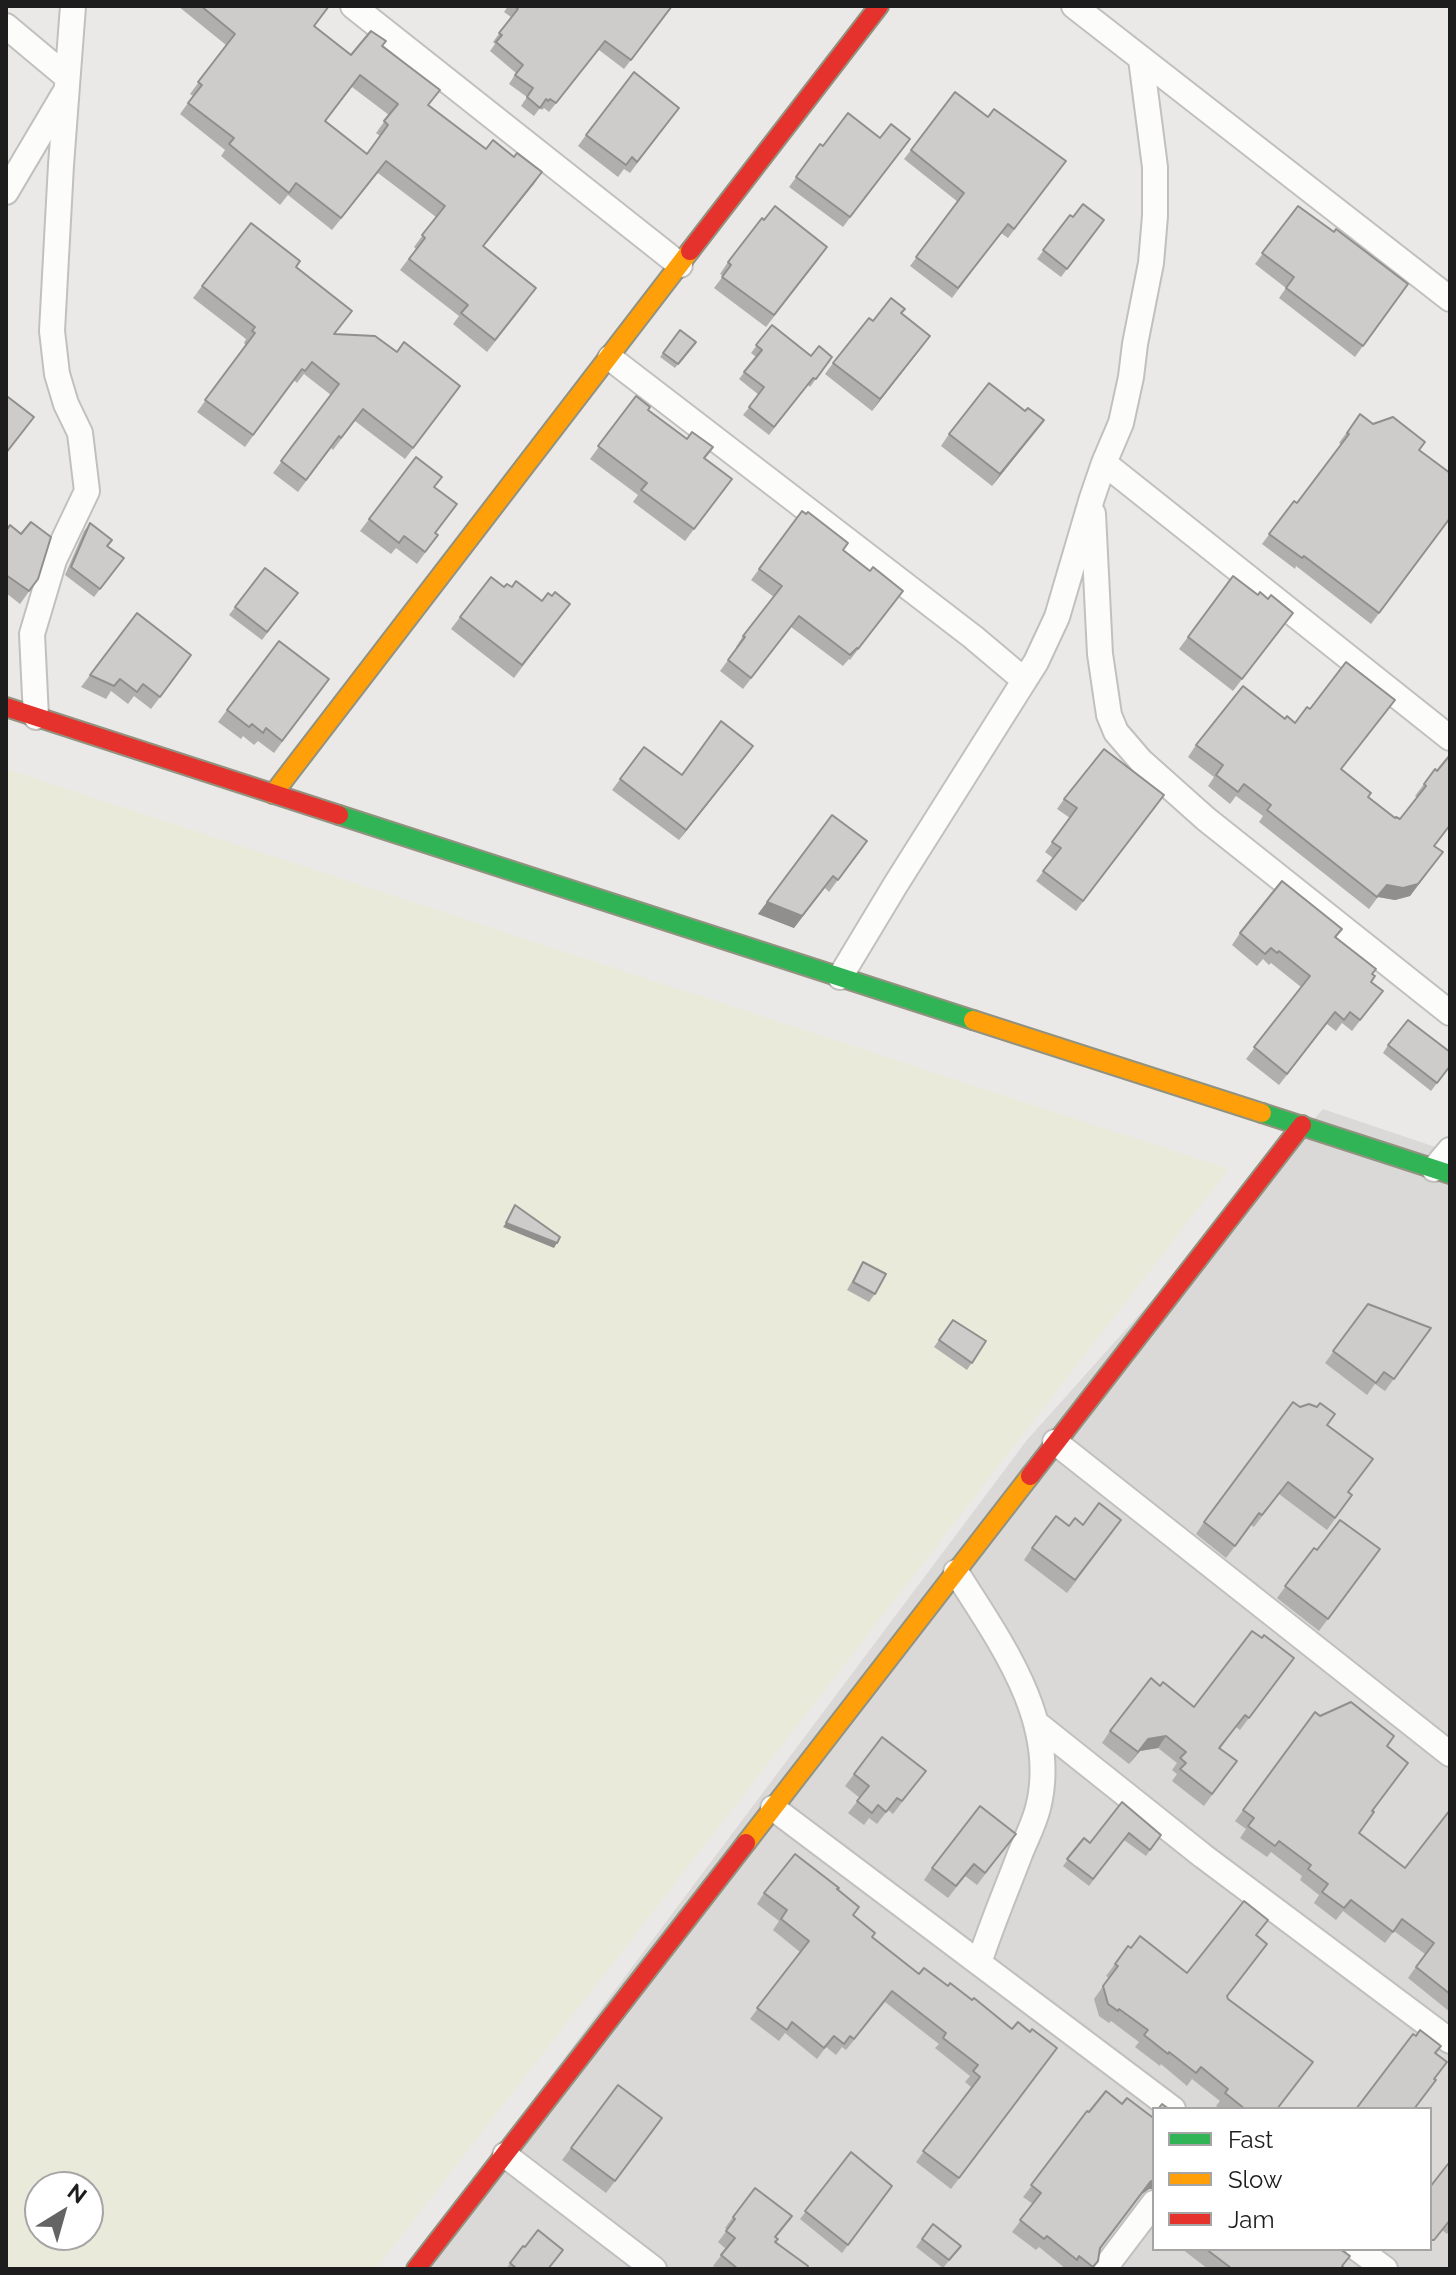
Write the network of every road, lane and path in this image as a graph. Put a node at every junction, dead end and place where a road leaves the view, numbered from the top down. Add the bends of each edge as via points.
1 (73, 6) edge
2 (353, 6) edge
3 (879, 6) edge
4 (1074, 6) edge
5 (6, 26) edge
6 (1141, 59) junction
7 (67, 83) junction
8 (6, 192) edge
9 (680, 265) junction
10 (1450, 299) edge
11 (610, 358) junction
12 (1104, 463) junction
13 (1092, 498) junction
14 (1024, 680) junction
15 (6, 707) edge
16 (36, 717) junction
17 (1450, 738) edge
18 (273, 794) junction
19 (840, 977) junction
20 (1450, 1013) edge
21 (1302, 1125) junction
22 (1445, 1164) edge
23 (1055, 1442) junction
24 (956, 1572) junction
25 (1036, 1723) junction
26 (1450, 1754) edge
27 (773, 1808) junction
28 (979, 1963) junction
29 (1450, 2041) edge
30 (1170, 2107) edge
31 (505, 2155) junction
32 (1152, 2206) edge
33 (1361, 2251) edge
34 (416, 2269) edge
35 (654, 2269) edge
36 (1104, 2269) edge
37 (1385, 2269) edge

1 - 7 street
2 - 9 street
3 - 9 street
4 - 6 street
5 - 7 street
6 - 10 street
6 - 12 street via 1155,167 1151,263 1121,423
7 - 8 street
7 - 16 street via 52,331 57,374 80,433 87,491 54,560 32,634
9 - 11 street
11 - 14 street
11 - 18 street
12 - 13 street
12 - 17 street
13 - 14 street via 1057,617
13 - 20 street via 1100,654 1116,732 1206,819
14 - 19 street
15 - 16 street
16 - 18 street
18 - 19 street
19 - 21 street
21 - 22 street
21 - 23 street
23 - 24 street
23 - 26 street
24 - 25 street via 1010,1656
24 - 27 street
25 - 28 street via 1042,1764 1038,1808
25 - 29 street
27 - 28 street
27 - 31 street
28 - 30 street
31 - 34 street
31 - 35 street
32 - 36 street
33 - 37 street

